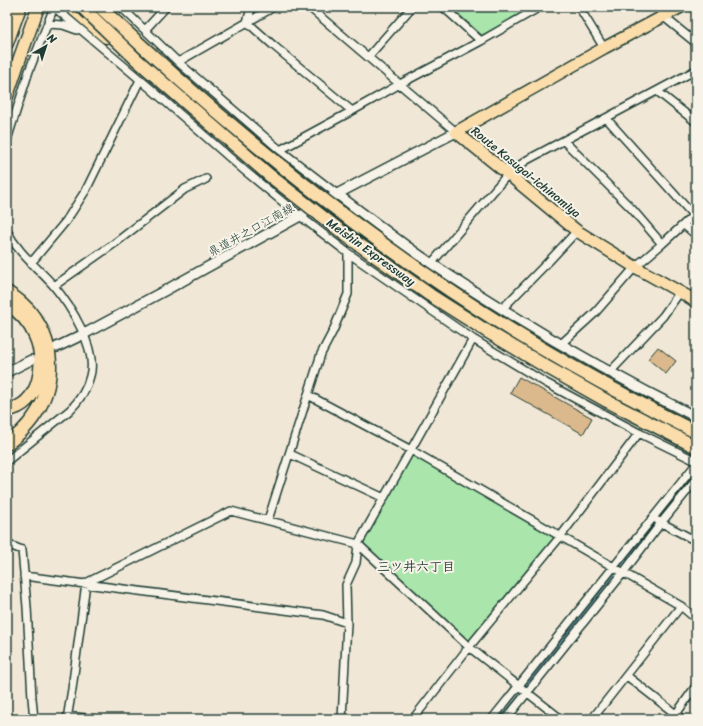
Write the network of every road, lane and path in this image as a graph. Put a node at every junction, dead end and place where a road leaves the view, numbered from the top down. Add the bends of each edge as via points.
1 (14, 7) edge
2 (54, 7) edge
3 (71, 7) edge
4 (82, 7) edge
5 (100, 7) edge
6 (122, 7) edge
7 (166, 7) edge
8 (274, 7) edge
9 (309, 7) edge
10 (412, 7) edge
11 (443, 7) edge
12 (579, 7) edge
13 (681, 7) edge
14 (30, 8) edge
15 (537, 8) edge
16 (250, 12) dead end
17 (664, 17) junction
18 (247, 22) junction
19 (48, 24) junction
20 (7, 26) edge
21 (145, 30) junction
22 (81, 31) junction
23 (481, 41) junction
24 (7, 43) edge
25 (696, 43) edge
26 (604, 48) junction
27 (368, 57) junction
28 (137, 60) junction
29 (178, 62) junction
30 (7, 70) edge
31 (696, 70) edge
32 (140, 80) junction
33 (400, 84) junction
34 (657, 91) junction
35 (7, 96) edge
36 (352, 111) junction
37 (606, 118) junction
38 (696, 122) edge
39 (456, 132) junction
40 (7, 140) edge
41 (564, 141) junction
42 (280, 150) junction
43 (508, 174) junction
44 (206, 179) dead end
45 (337, 194) junction
46 (695, 214) edge
47 (300, 216) junction
48 (684, 225) junction
49 (577, 230) junction
50 (7, 231) edge
51 (696, 235) edge
52 (662, 244) junction
53 (348, 253) junction
54 (32, 263) junction
55 (431, 264) junction
56 (635, 267) junction
57 (54, 286) junction
58 (7, 292) edge
59 (680, 292) junction
60 (696, 302) edge
61 (16, 307) edge
62 (502, 309) junction
63 (84, 334) junction
64 (472, 339) junction
65 (561, 344) junction
66 (57, 347) dead end
67 (31, 360) dead end
68 (7, 372) edge
69 (610, 372) junction
70 (308, 395) junction
71 (7, 410) edge
72 (696, 417) edge
73 (696, 432) edge
74 (639, 433) junction
75 (7, 444) edge
76 (696, 447) edge
77 (411, 450) junction
78 (290, 454) junction
79 (7, 461) edge
80 (696, 461) edge
81 (696, 464) edge
82 (696, 480) edge
83 (384, 498) junction
84 (653, 518) junction
85 (268, 520) junction
86 (662, 523) junction
87 (560, 537) junction
88 (696, 541) edge
89 (358, 544) junction
90 (9, 545) edge
91 (613, 568) junction
92 (623, 573) junction
93 (24, 576) junction
94 (86, 584) junction
95 (681, 606) junction
96 (696, 619) edge
97 (347, 623) junction
98 (469, 647) junction
99 (627, 676) junction
100 (518, 686) junction
101 (696, 686) edge
102 (527, 692) junction
103 (67, 717) edge
104 (679, 717) edge
105 (34, 719) edge
106 (93, 719) edge
107 (342, 719) edge
108 (413, 719) edge
109 (492, 719) edge
110 (506, 719) edge
111 (561, 719) edge
112 (592, 719) edge

1 - 20 highway
2 - 19 street
2 - 22 street
3 - 28 highway via 124,54
4 - 28 highway, Meishin Expressway, bridge
5 - 73 highway, Meishin Expressway, bridge via 227,121 384,246 492,319 551,355
6 - 21 street
7 - 21 street
8 - 18 street
9 - 27 street
10 - 27 street
11 - 23 street
12 - 26 street
13 - 17 main road, Route Kasugai-ichinomiya
14 - 24 highway
14 - 30 highway
14 - 35 highway via 17,66
15 - 23 street
16 - 18 street
17 - 25 street
17 - 26 main road, Route Kasugai-ichinomiya
18 - 29 street
18 - 36 street
19 - 22 street via 63,25
19 - 40 street via 29,71
21 - 29 street
22 - 32 street
23 - 33 street
26 - 39 main road, Route Kasugai-ichinomiya
27 - 33 street
28 - 76 highway, Meishin Expressway, bridge via 269,175 347,236 430,294 484,330 552,370
29 - 42 street
31 - 34 street
32 - 47 street
32 - 54 street via 86,190 66,221
33 - 36 street
33 - 39 street
34 - 37 street
34 - 38 street
36 - 42 street
37 - 41 street
37 - 46 street
39 - 43 main road, Route Kasugai-ichinomiya
39 - 45 main road, 県道井之口江南線
41 - 43 street via 527,160
41 - 52 street via 632,209
42 - 45 street
43 - 49 main road, Route Kasugai-ichinomiya
43 - 55 street
44 - 57 street via 185,189
45 - 47 main road, 県道井之口江南線
45 - 55 main road
46 - 48 street
47 - 53 street
47 - 63 main road, 県道井之口江南線
48 - 51 street
48 - 52 street
49 - 56 main road, Route Kasugai-ichinomiya
49 - 62 street
50 - 54 street via 14,244
52 - 56 street
53 - 64 street
53 - 70 street via 348,294 321,354
54 - 57 street
55 - 62 main road
56 - 59 main road, Route Kasugai-ichinomiya
56 - 65 street via 595,313
57 - 63 street
58 - 61 highway
59 - 60 main road, Route Kasugai-ichinomiya
59 - 69 street via 663,316
61 - 71 highway via 36,338 40,353 40,372 32,394 23,404
61 - 75 highway via 34,317 44,335 48,345 50,372 43,400 33,418
62 - 65 main road
63 - 66 main road, 県道井之口江南線
63 - 79 street via 92,363 91,376 84,392 76,405
64 - 74 street via 546,383
64 - 77 street
65 - 69 main road
67 - 68 main road
69 - 72 main road
70 - 77 street
70 - 78 street
74 - 80 street
74 - 87 street
77 - 83 street
77 - 87 street
78 - 83 street
78 - 85 street
81 - 84 street
82 - 86 street
83 - 89 street
84 - 86 street
84 - 91 street
85 - 89 street
85 - 94 street via 231,511
86 - 88 street
86 - 92 street
87 - 91 street
87 - 98 street
89 - 97 street via 356,563 346,585
89 - 98 street
90 - 93 street via 22,550
91 - 92 street
91 - 100 street
92 - 95 street
92 - 102 street
93 - 94 street
93 - 105 street
94 - 97 street via 323,615
94 - 103 street
95 - 96 street
95 - 99 street
97 - 107 street
98 - 100 street
98 - 108 street
99 - 104 street
99 - 112 street
100 - 102 street
100 - 109 street
101 - 104 street
102 - 110 street
102 - 111 street
103 - 106 street

